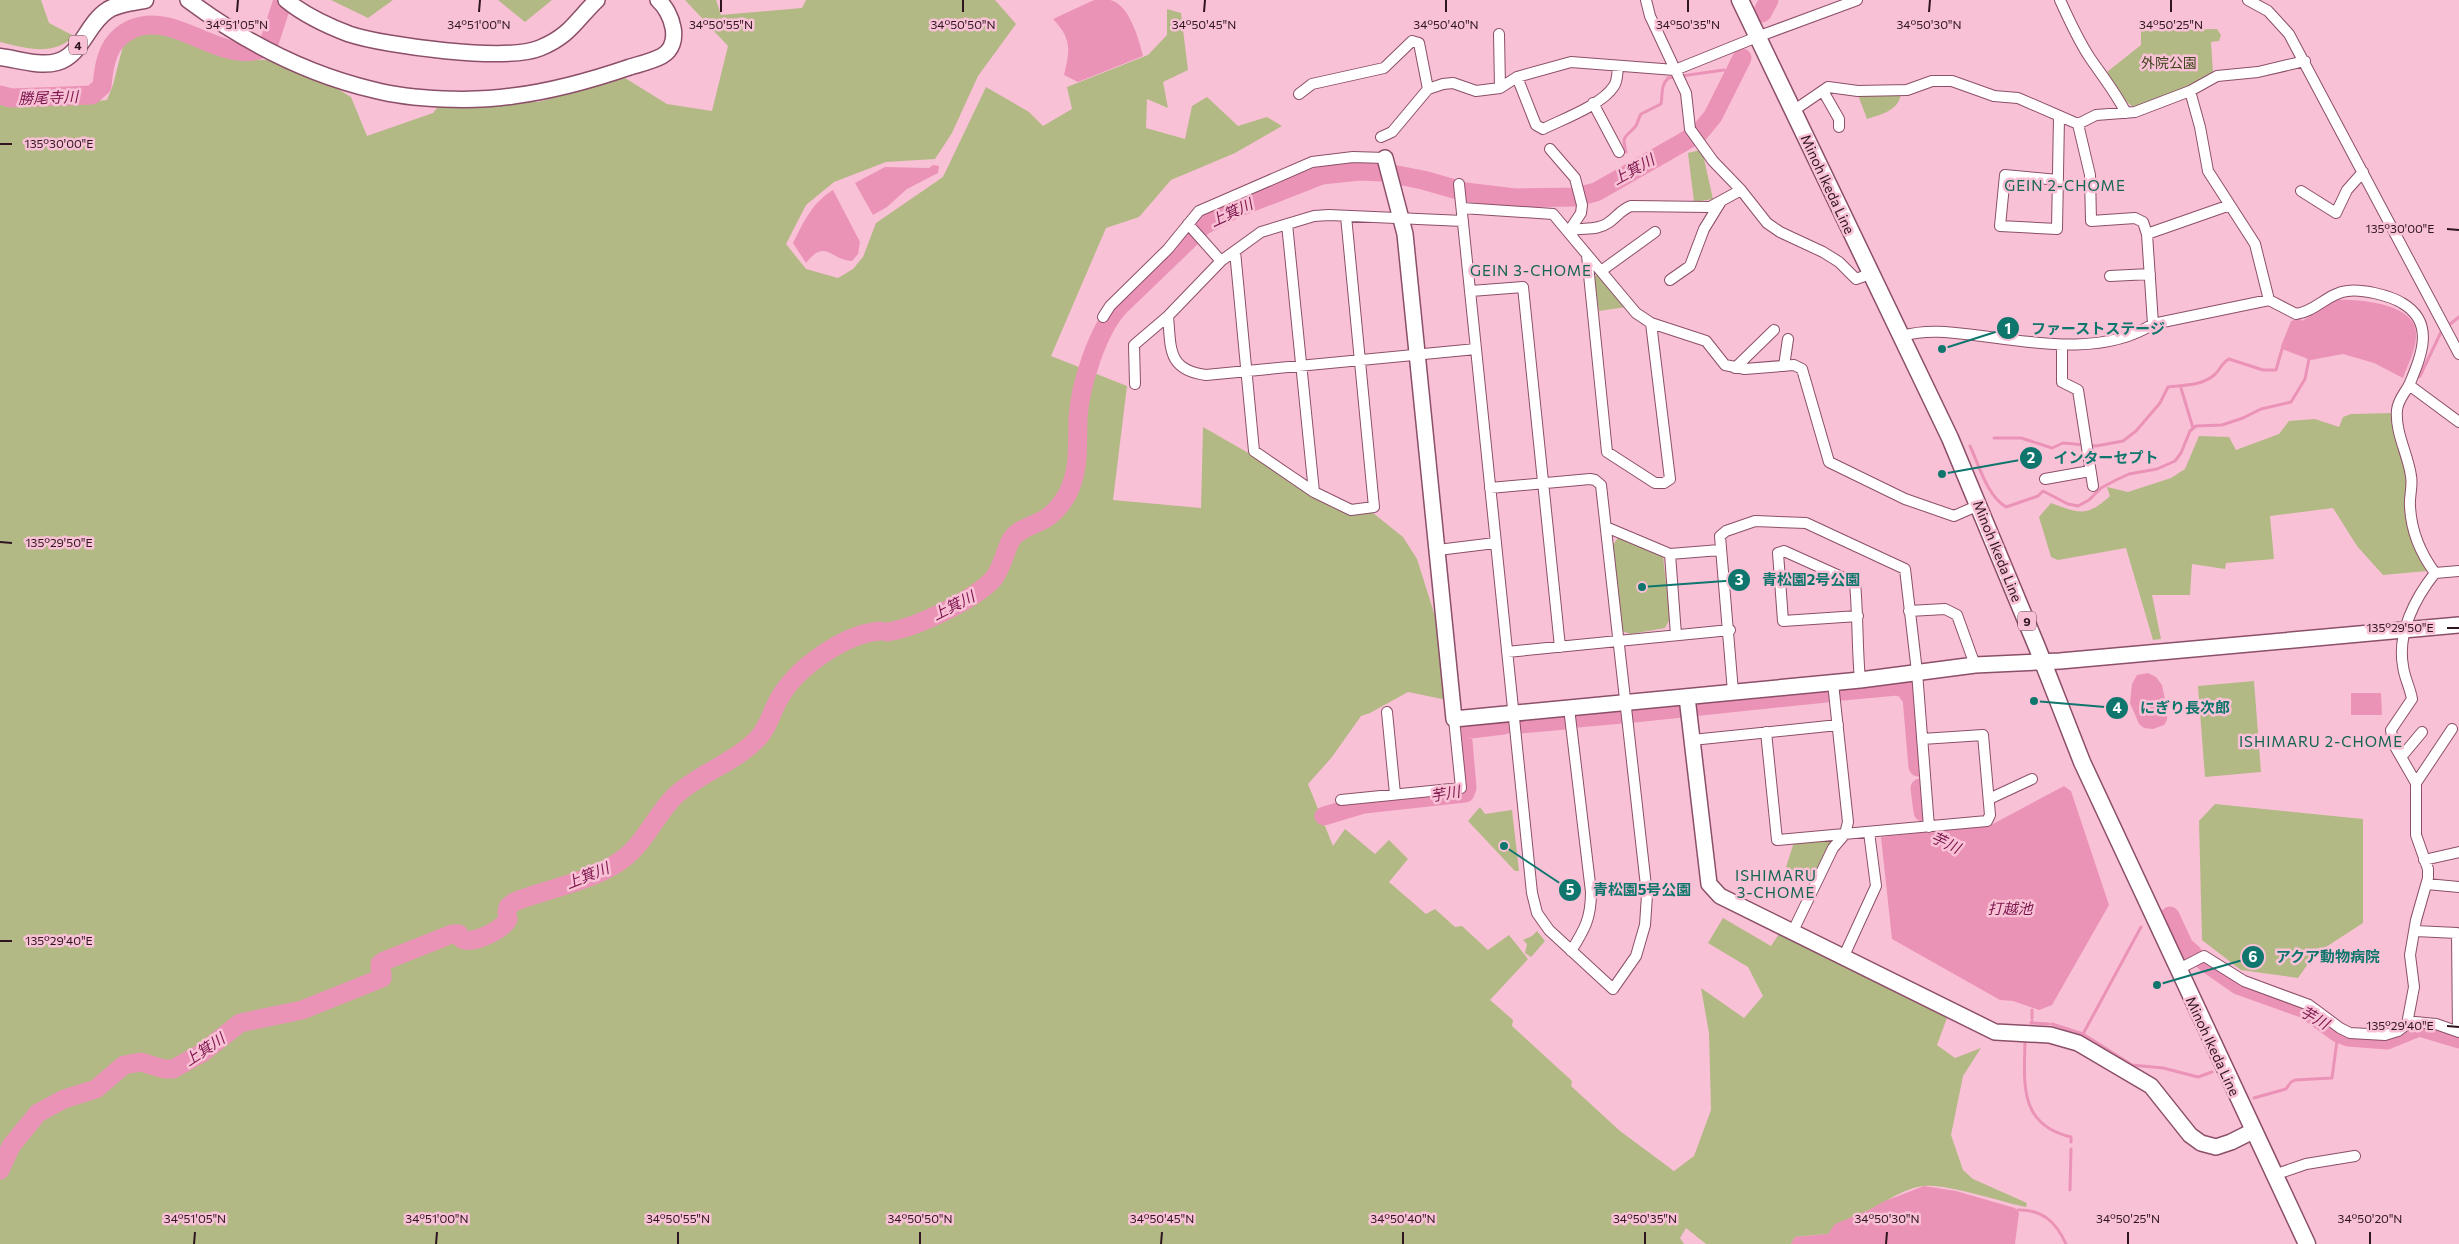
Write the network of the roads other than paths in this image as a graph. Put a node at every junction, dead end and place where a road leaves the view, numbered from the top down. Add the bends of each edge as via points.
1 (145, 0) edge
2 (188, 0) edge
3 (286, 0) edge
4 (598, 0) edge
5 (658, 0) edge
6 (1646, 0) edge
7 (1740, 0) edge
8 (1857, 0) edge
9 (2060, 0) edge
10 (2248, 0) edge
11 (1499, 34) dead end
12 (1757, 36) junction
13 (0, 57) edge
14 (2304, 61) junction
15 (1618, 66) junction
16 (1675, 70) junction
17 (1517, 77) junction
18 (1500, 88) junction
19 (1428, 89) junction
20 (1823, 90) junction
21 (2190, 91) junction
22 (1299, 94) dead end
23 (1592, 103) junction
24 (1793, 111) junction
25 (2126, 113) junction
26 (2059, 117) junction
27 (2078, 124) junction
28 (1839, 127) dead end
29 (1382, 137) dead end
30 (1550, 149) dead end
31 (1619, 152) dead end
32 (1388, 168) joint
33 (2364, 172) junction
34 (2058, 180) junction
35 (1460, 188) dead end
36 (1741, 190) junction
37 (2300, 191) dead end
38 (1720, 203) junction
39 (2230, 205) junction
40 (1462, 208) junction
41 (1346, 216) junction
42 (1402, 218) junction
43 (1463, 220) junction
44 (1286, 224) junction
45 (1190, 226) junction
46 (1569, 231) junction
47 (1654, 232) dead end
48 (2148, 234) junction
49 (1235, 251) junction
50 (1587, 255) junction
51 (1221, 261) junction
52 (1602, 271) junction
53 (1870, 274) junction
54 (2150, 274) junction
55 (2110, 276) dead end
56 (1670, 280) dead end
57 (1471, 291) junction
58 (2269, 300) junction
59 (1168, 316) junction
60 (1103, 317) dead end
61 (1651, 323) junction
62 (2152, 324) junction
63 (1774, 330) dead end
64 (1902, 336) junction
65 (1788, 339) dead end
66 (2062, 345) junction
67 (1476, 349) junction
68 (1418, 354) junction
69 (2459, 354) edge
70 (1360, 359) junction
71 (1784, 366) junction
72 (1301, 367) junction
73 (1734, 368) junction
74 (1246, 372) junction
75 (1135, 384) dead end
76 (2409, 385) junction
77 (2459, 422) edge
78 (2090, 471) junction
79 (2045, 479) dead end
80 (1544, 482) junction
81 (2093, 486) dead end
82 (1490, 488) junction
83 (1314, 492) junction
84 (1979, 504) junction
85 (1606, 527) junction
86 (1495, 543) junction
87 (1438, 550) junction
88 (1720, 550) junction
89 (1670, 554) junction
90 (2459, 571) edge
91 (2435, 573) junction
92 (1909, 611) junction
93 (1858, 616) junction
94 (2459, 625) edge
95 (1730, 630) junction
96 (2405, 630) junction
97 (1676, 635) junction
98 (1617, 642) junction
99 (1560, 647) junction
100 (1506, 652) junction
101 (2043, 662) junction
102 (1975, 665) junction
103 (1917, 672) junction
104 (1860, 680) junction
105 (1833, 682) junction
106 (1733, 692) junction
107 (1624, 703) junction
108 (1688, 704) junction
109 (1569, 708) junction
110 (1387, 712) dead end
111 (1513, 713) junction
112 (1454, 719) junction
113 (1838, 725) junction
114 (2452, 729) dead end
115 (1766, 732) junction
116 (2422, 732) dead end
117 (1922, 739) junction
118 (1692, 740) junction
119 (2402, 756) junction
120 (2032, 778) dead end
121 (2416, 783) junction
122 (1395, 794) junction
123 (1341, 800) dead end
124 (1989, 800) junction
125 (1929, 827) junction
126 (1869, 832) junction
127 (1845, 834) junction
128 (2459, 852) edge
129 (2424, 860) junction
130 (2426, 884) junction
131 (2459, 887) edge
132 (2415, 931) junction
133 (1792, 933) junction
134 (1571, 951) junction
135 (1843, 958) junction
136 (2177, 970) junction
137 (2407, 1024) junction
138 (2459, 1032) edge
139 (2253, 1131) junction
140 (2355, 1156) dead end
141 (2274, 1175) junction
142 (2302, 1242) edge

1 - 13 main road, 4 via 108,10 94,22 75,51 58,62
2 - 5 street via 217,22 307,68 374,91 462,98 512,96 604,76 664,55 672,44 674,32 670,16
3 - 4 street via 350,34 376,41 492,54 538,49 560,39
6 - 16 street
7 - 12 main road, Minoh Ikeda Line / 9
8 - 12 street
9 - 25 street via 2074,31 2112,86
10 - 14 street via 2268,11 2289,34
11 - 18 street
12 - 16 street
12 - 24 main road, Minoh Ikeda Line / 9
14 - 21 street via 2258,72 2216,76
14 - 33 street
15 - 16 street
15 - 17 street via 1571,62
15 - 23 street via 1615,85
16 - 36 street via 1686,94 1690,129 1712,161
17 - 18 street
17 - 23 street via 1540,129
18 - 19 street via 1476,92 1453,83
19 - 22 street via 1419,43 1412,41 1384,68 1312,84
19 - 29 street via 1392,132
20 - 24 street
20 - 26 street via 1828,87 1858,91 1907,90 1932,80 1952,81 1994,96 2018,98
20 - 28 street via 1839,119
21 - 25 street
21 - 39 street via 2208,171
23 - 31 street
24 - 53 main road, Minoh Ikeda Line / 9
25 - 27 street via 2096,115
26 - 27 street
26 - 34 street
27 - 48 street via 2090,175 2091,221 2135,218 2143,222
30 - 46 street via 1573,174 1580,197 1581,213
32 - 42 street
32 - 45 street via 1354,157 1312,162 1199,211
33 - 37 street via 2347,190 2336,213
33 - 69 street
34 - 34 street via 2057,229 2000,226 2004,175
35 - 40 street
36 - 38 street
36 - 53 street via 1758,213 1780,232 1823,252 1856,279
38 - 46 street via 1706,207 1630,206 1620,210 1608,223
38 - 56 street via 1704,229 1690,266
39 - 48 street
39 - 58 street via 2255,244
40 - 43 street
40 - 46 street via 1551,213
41 - 42 street
41 - 44 street via 1314,216
41 - 70 street
42 - 43 street
42 - 68 street
43 - 57 street
44 - 49 street via 1261,232
44 - 72 street
45 - 51 street
45 - 60 street via 1110,306
46 - 50 street
47 - 52 street
48 - 54 street
49 - 51 street
49 - 74 street
50 - 52 street
50 - 61 street via 1607,452 1655,483 1664,483 1670,479
51 - 59 street
52 - 61 street via 1636,312
53 - 64 main road, Minoh Ikeda Line / 9
54 - 55 street
54 - 62 street
57 - 67 street
57 - 80 street via 1523,287
58 - 62 street
58 - 76 street via 2296,314 2346,291 2359,291 2407,306 2419,317 2423,332 2423,344
59 - 74 street via 1172,357 1180,366 1193,374
59 - 75 street via 1134,345
61 - 73 street via 1706,341 1725,365
62 - 66 street via 2115,340
63 - 73 street
64 - 66 street via 1915,332 1946,332
64 - 84 main road, Minoh Ikeda Line / 9
65 - 71 street
66 - 78 street via 2062,382 2078,390
67 - 68 street
67 - 82 street
68 - 70 street
68 - 87 street
70 - 72 street
70 - 83 street via 1374,507 1351,510
71 - 73 street
71 - 84 street via 1794,365 1802,369 1828,462 1905,499 1954,516
72 - 74 street
72 - 83 street
74 - 83 street via 1254,450
76 - 77 street
76 - 91 street via 2398,405 2399,430 2412,478 2410,506 2417,539
78 - 79 street
78 - 81 street
80 - 82 street
80 - 85 street via 1590,479 1598,482 1602,489
80 - 99 street
82 - 86 street
84 - 101 main road, Minoh Ikeda Line / 9
85 - 89 street
85 - 98 street
86 - 87 street
86 - 100 street
87 - 112 street
88 - 89 street
88 - 92 street via 1720,536 1756,521 1806,523 1905,569
88 - 95 street
89 - 97 street
90 - 91 street
91 - 96 street via 2415,604
92 - 102 street via 1945,609 1957,614
92 - 103 street
93 - 93 street via 1856,583 1784,551 1778,552 1783,621
93 - 104 street
94 - 96 street
95 - 97 street
95 - 106 street
96 - 101 street
96 - 119 street via 2403,668 2412,699 2391,730
97 - 98 street
98 - 99 street
98 - 107 street
99 - 100 street
100 - 111 street
101 - 102 street
101 - 136 main road, Minoh Ikeda Line / 9 via 2082,762
102 - 103 street
103 - 104 street
103 - 117 street
104 - 105 street
105 - 106 street
105 - 113 street
106 - 108 street
107 - 108 street
107 - 109 street
107 - 134 street via 1646,895 1645,925 1636,956 1613,989
108 - 118 street
109 - 111 street
109 - 134 street via 1591,892 1591,912
110 - 122 street
111 - 112 street
111 - 134 street via 1532,893 1537,913 1548,930
112 - 122 street via 1461,788
113 - 115 street
113 - 127 street via 1848,822
114 - 121 street
115 - 118 street
115 - 127 street via 1777,840
116 - 119 street
117 - 124 street via 1983,735
117 - 125 street
118 - 133 street via 1709,884 1720,896
119 - 121 street
120 - 124 street
121 - 129 street via 2416,835
122 - 123 street
124 - 125 street via 1987,821
125 - 126 street
126 - 127 street
126 - 135 street via 1876,886
127 - 133 street via 1834,848
128 - 129 street
129 - 130 street via 2428,869
130 - 131 street
130 - 132 street
132 - 137 street via 2410,956 2414,987
132 - 138 street via 2457,933
133 - 135 street
135 - 139 street via 1995,1032 2050,1035 2078,1044 2151,1086 2190,1135 2201,1143 2216,1147
136 - 137 street via 2204,956 2244,981 2309,1005 2350,1033 2385,1035
136 - 139 main road, Minoh Ikeda Line / 9
137 - 138 street via 2427,1022
139 - 141 main road, Minoh Ikeda Line / 9
140 - 141 street via 2306,1164
141 - 142 main road, Minoh Ikeda Line / 9

